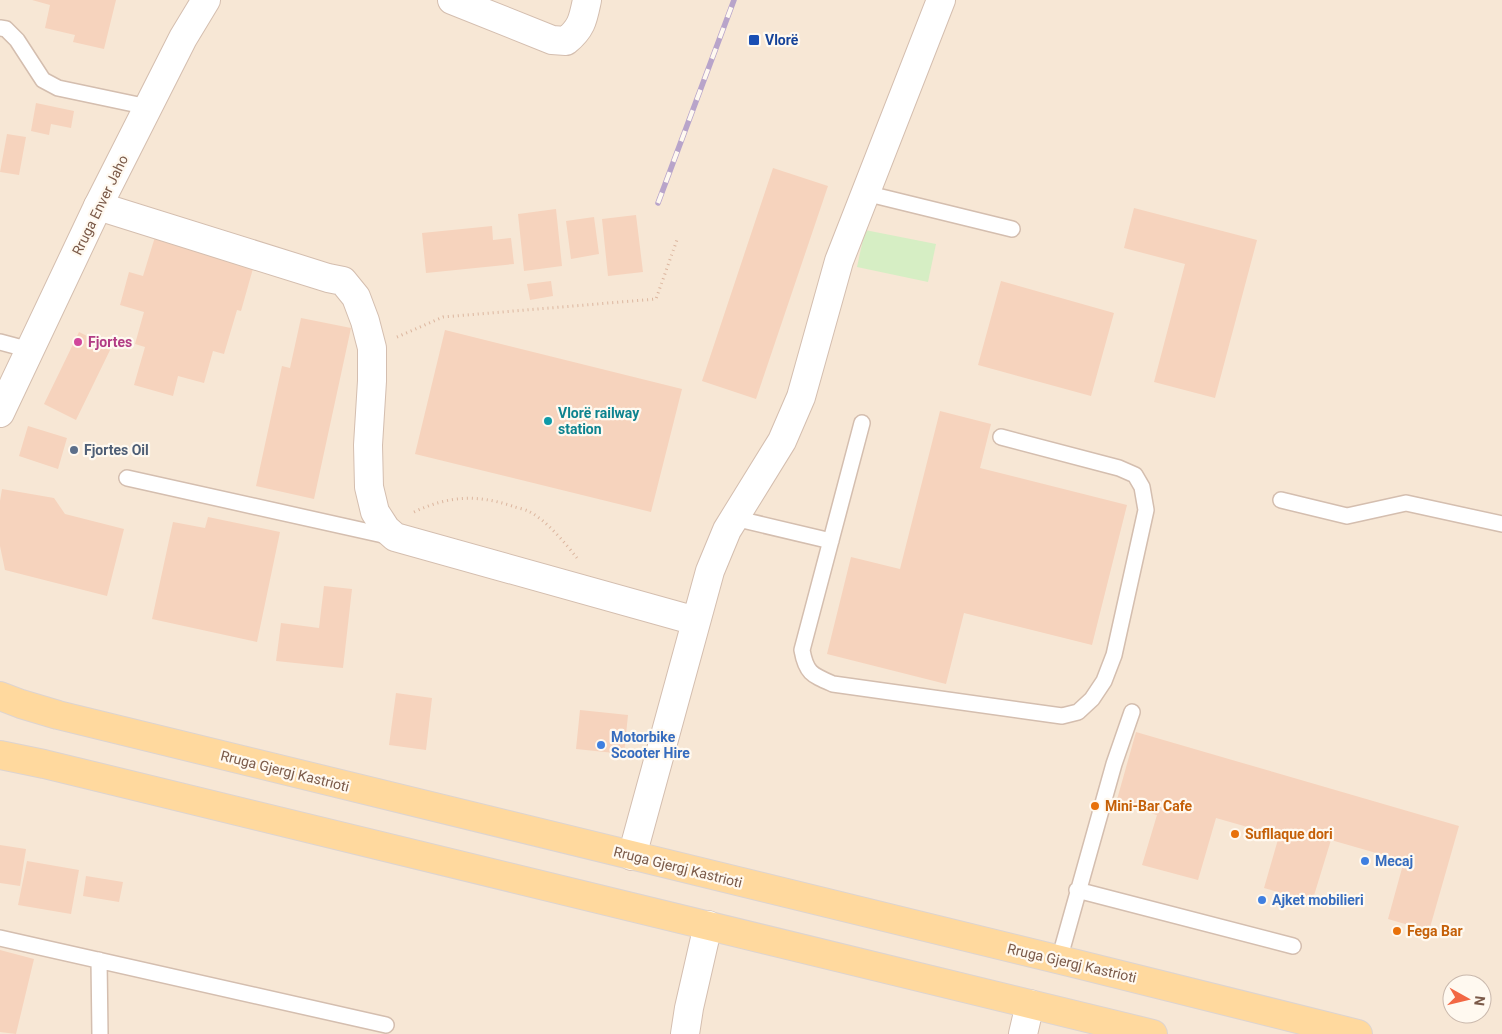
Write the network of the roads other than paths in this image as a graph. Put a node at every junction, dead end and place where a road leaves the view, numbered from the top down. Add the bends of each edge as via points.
1 (206, 0) edge
2 (452, 0) edge
3 (587, 0) edge
4 (941, 0) edge
5 (0, 28) edge
6 (148, 107) junction
7 (864, 193) junction
8 (98, 206) junction
9 (1012, 229) dead end
10 (0, 342) edge
11 (30, 350) junction
12 (0, 413) edge
13 (862, 423) dead end
14 (1001, 437) dead end
15 (127, 478) dead end
16 (1280, 500) dead end
17 (734, 518) junction
18 (1502, 524) edge
19 (390, 533) junction
20 (831, 541) junction
21 (696, 621) junction
22 (0, 696) edge
23 (1132, 712) dead end
24 (0, 755) edge
25 (632, 856) junction
26 (1077, 890) junction
27 (708, 926) junction
28 (0, 938) edge
29 (1293, 946) dead end
30 (99, 960) junction
31 (1059, 960) junction
32 (1030, 1004) junction
33 (386, 1024) dead end
34 (100, 1034) edge
35 (685, 1034) edge
36 (1023, 1034) edge
37 (1153, 1034) edge
38 (1358, 1034) edge

1 - 6 street, Rruga Enver Jaho
2 - 3 street via 552,40 566,41 577,32
4 - 7 street
5 - 6 lane via 6,29 17,40 42,80 58,88
6 - 8 street, Rruga Enver Jaho
7 - 9 lane
7 - 17 street via 839,261 801,397 782,441
8 - 11 street, Rruga Enver Jaho
8 - 19 street via 343,281 356,297 372,348 369,487 375,512
10 - 11 lane
11 - 12 street, Rruga Enver Jaho
13 - 20 lane
14 - 20 lane via 1119,468 1135,475 1142,487 1146,510 1114,655 1104,681 1078,712 1062,716 833,684 814,676 804,661 802,650
15 - 19 lane
16 - 18 lane via 1346,516 1406,502
17 - 20 lane
17 - 21 street via 710,571
19 - 21 street
21 - 25 street
22 - 25 main road, Rruga Gjergj Kastrioti via 58,715
23 - 26 lane
24 - 27 main road
25 - 31 main road, Rruga Gjergj Kastrioti
26 - 29 lane
26 - 31 lane
27 - 32 main road
27 - 35 street
28 - 30 lane
30 - 33 lane
30 - 34 lane
31 - 38 main road, Rruga Gjergj Kastrioti
32 - 36 street
32 - 37 main road

